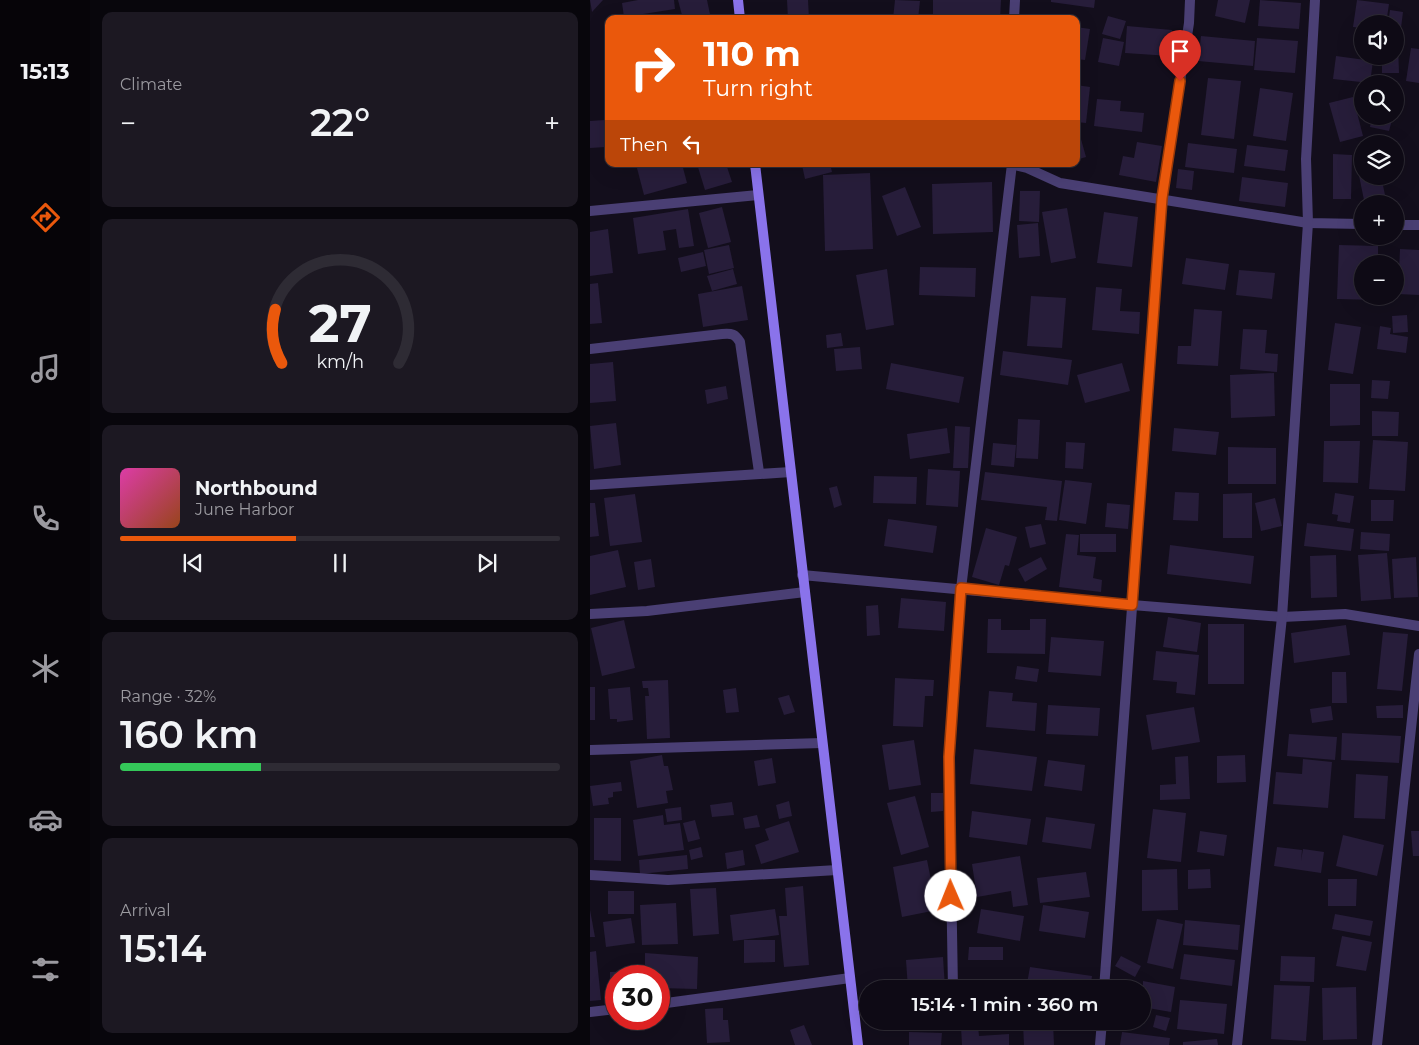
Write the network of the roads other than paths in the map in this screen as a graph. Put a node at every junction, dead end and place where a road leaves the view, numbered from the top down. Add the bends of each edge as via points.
1 (738, 0) edge
2 (1015, 0) edge
3 (1190, 0) edge
4 (1315, 0) edge
5 (740, 15) edge
6 (1014, 15) edge
7 (755, 167) edge
8 (1012, 167) edge
9 (1023, 167) edge
10 (758, 195) junction
11 (1162, 198) junction
12 (590, 211) edge
13 (1308, 224) junction
14 (1354, 224) edge
15 (1404, 225) edge
16 (1419, 225) edge
17 (590, 349) edge
18 (759, 472) junction
19 (791, 472) junction
20 (590, 485) edge
21 (802, 575) junction
22 (961, 588) junction
23 (805, 592) junction
24 (1132, 605) junction
25 (590, 614) edge
26 (1282, 616) junction
27 (1419, 626) edge
28 (1419, 654) edge
29 (822, 742) junction
30 (590, 750) edge
31 (837, 870) junction
32 (590, 875) edge
33 (850, 978) junction
34 (953, 980) edge
35 (1105, 980) edge
36 (670, 1003) edge
37 (854, 1006) junction
38 (859, 1006) edge
39 (605, 1010) edge
40 (590, 1012) edge
41 (1101, 1030) edge
42 (858, 1045) edge
43 (1100, 1045) edge
44 (1237, 1045) edge
45 (1376, 1045) edge

1 - 5 street
2 - 6 street
3 - 11 street
4 - 13 street via 1306,159
7 - 10 street
8 - 22 street
9 - 11 street via 1060,183
10 - 12 street
10 - 19 street
11 - 13 street
11 - 24 street
13 - 14 street
13 - 26 street
15 - 16 street
17 - 18 street via 731,333 736,336 740,342
18 - 19 street
18 - 20 street
19 - 21 street
21 - 22 street
21 - 23 street
22 - 24 street
22 - 34 street via 949,757
23 - 25 street via 648,611
23 - 29 street
24 - 26 street
24 - 35 street
26 - 27 street via 1345,614
26 - 44 street
28 - 45 street
29 - 30 street
29 - 31 street
31 - 32 street via 668,880
31 - 33 street
33 - 36 street
33 - 37 street
37 - 38 street
37 - 42 street
39 - 40 street
41 - 43 street

